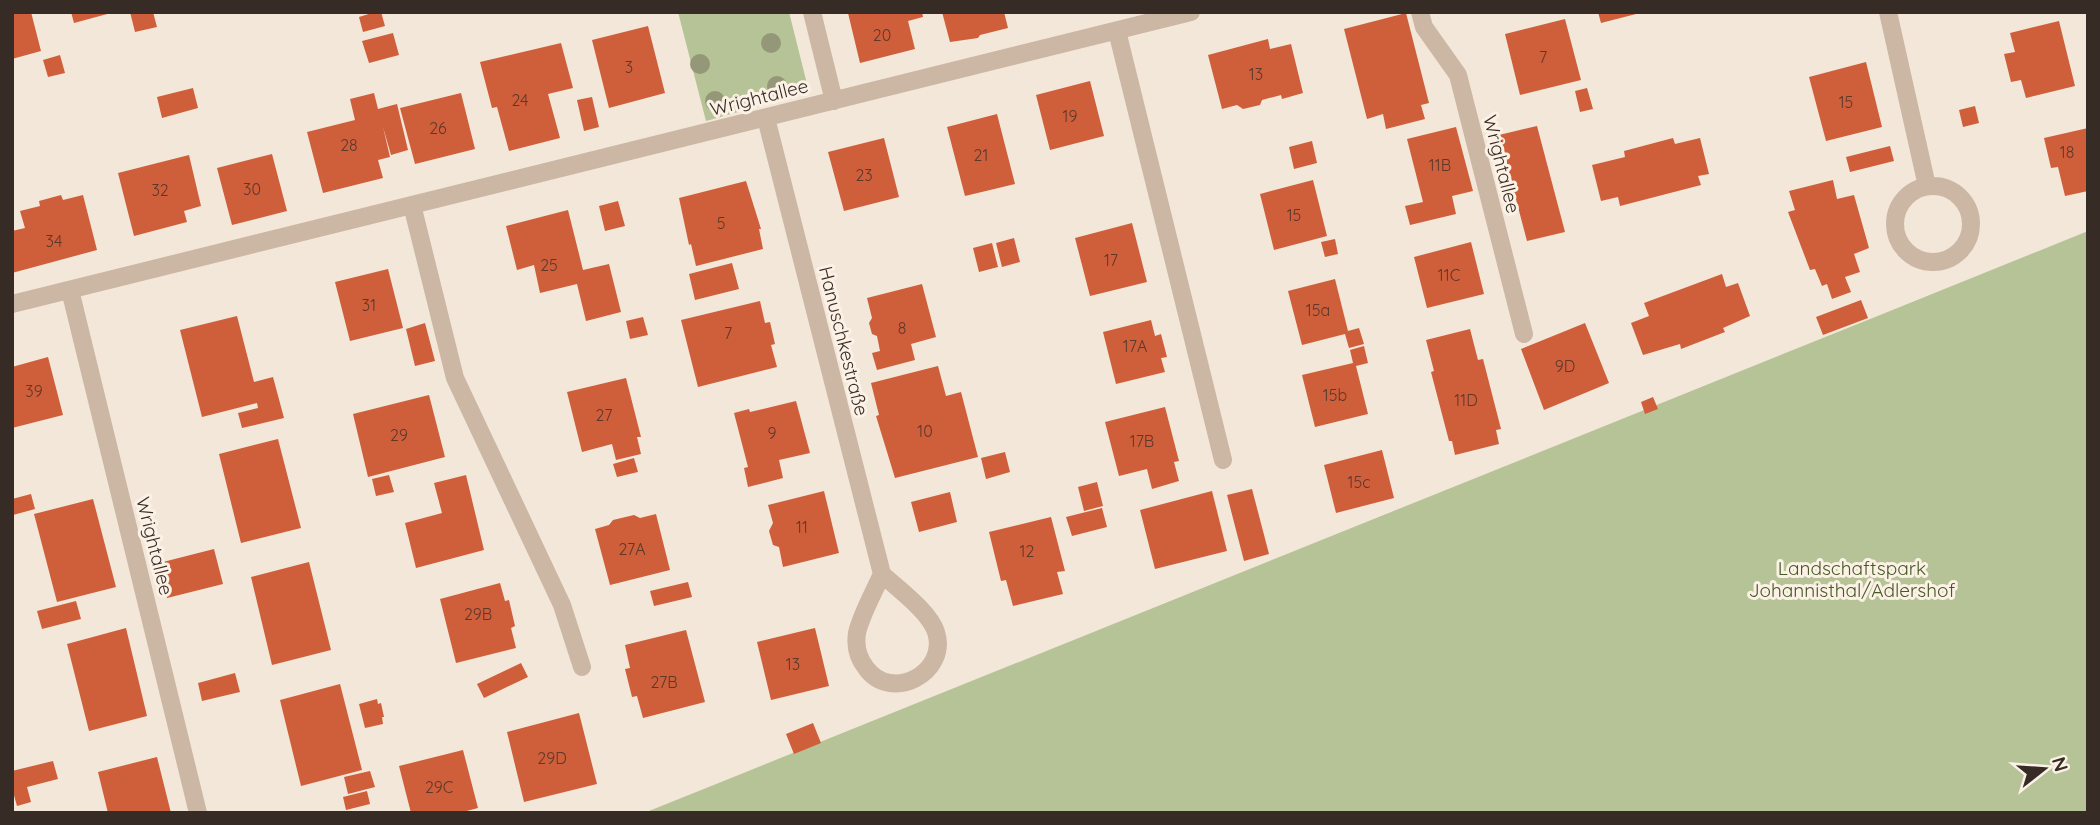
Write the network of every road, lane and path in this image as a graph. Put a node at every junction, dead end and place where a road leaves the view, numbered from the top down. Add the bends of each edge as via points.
1 (812, 12) edge
2 (1191, 12) edge
3 (1420, 12) edge
4 (1888, 12) edge
5 (1117, 31) junction
6 (834, 101) junction
7 (766, 117) junction
8 (1927, 186) junction
9 (412, 205) junction
10 (70, 290) junction
11 (12, 304) edge
12 (1524, 334) dead end
13 (1223, 460) dead end
14 (882, 574) junction
15 (582, 667) dead end
16 (198, 813) edge

1 - 6 street
2 - 5 street, Wrightallee
3 - 12 street, Wrightallee via 1424,27 1458,75
4 - 8 street
5 - 6 street, Wrightallee
5 - 13 street
6 - 7 street, Wrightallee
7 - 9 street, Wrightallee
7 - 14 street, Hanuschkestraße
8 - 8 street via 1940,186 1962,199 1972,223 1963,247 1942,261 1930,262 1907,252 1895,231 1899,207 1906,197
9 - 10 street, Wrightallee
9 - 15 street via 455,378 562,605
10 - 11 street, Wrightallee
10 - 16 street, Wrightallee
14 - 14 street via 857,634 858,657 871,676 887,684 905,684 932,664 937,634 930,620

